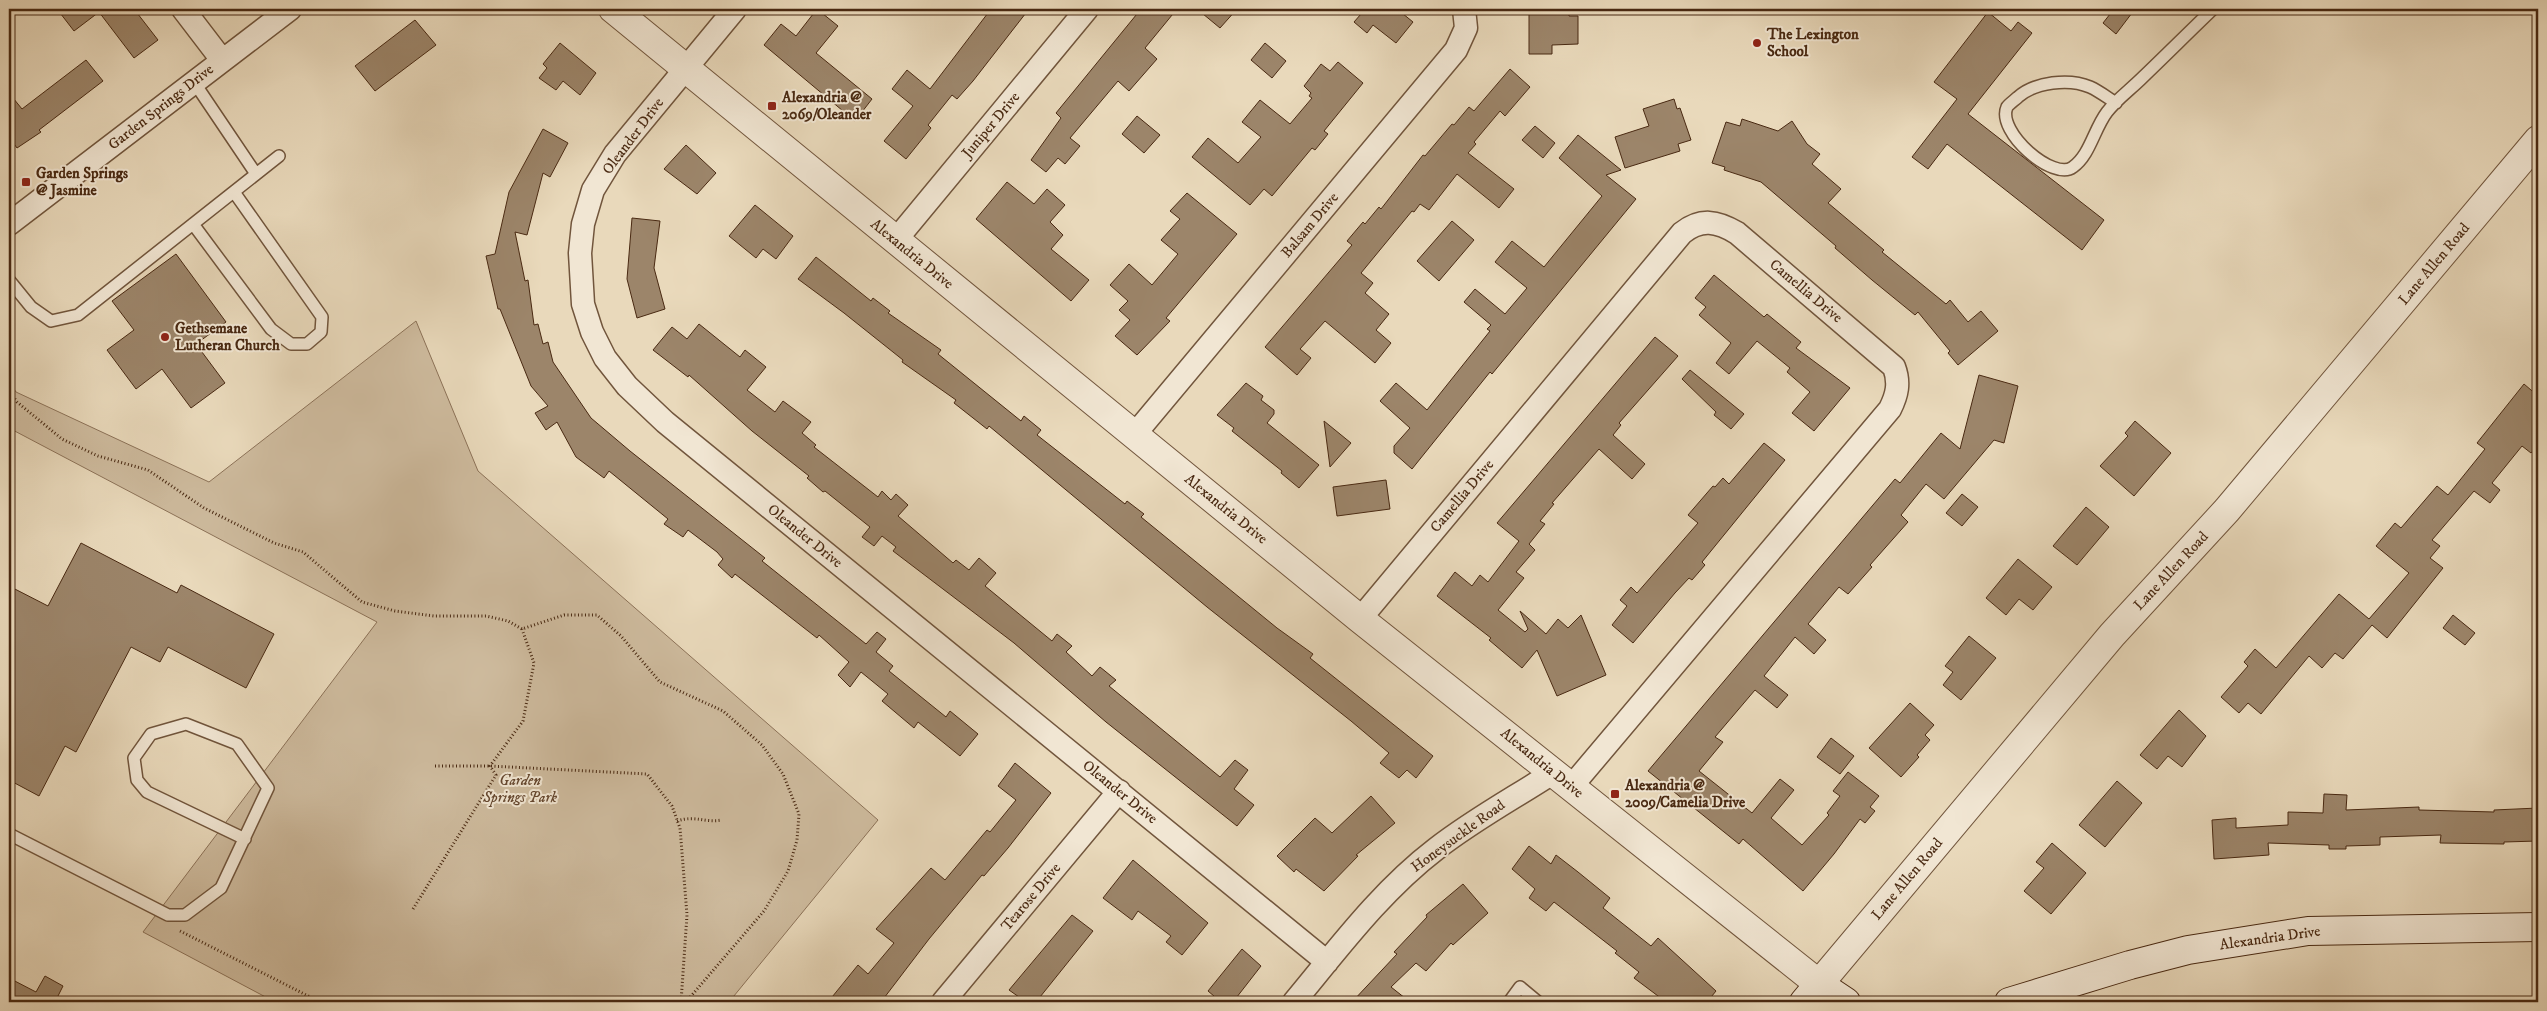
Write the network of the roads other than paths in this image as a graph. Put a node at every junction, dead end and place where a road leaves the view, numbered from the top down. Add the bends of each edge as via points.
1 (183, 9) edge
2 (290, 9) edge
3 (613, 9) edge
4 (735, 9) edge
5 (1087, 9) edge
6 (1464, 9) edge
7 (2213, 9) edge
8 (222, 60) junction
9 (686, 68) junction
10 (194, 82) junction
11 (2116, 103) junction
12 (2538, 140) edge
13 (279, 156) dead end
14 (256, 174) junction
15 (234, 192) junction
16 (11, 219) edge
17 (194, 224) junction
18 (895, 240) junction
19 (9, 280) edge
20 (1135, 434) junction
21 (1360, 619) junction
22 (1562, 779) junction
23 (1119, 791) junction
24 (9, 834) edge
25 (245, 839) junction
26 (2538, 927) edge
27 (1327, 962) junction
28 (1811, 993) edge
29 (943, 1002) edge
30 (1294, 1002) edge
31 (1509, 1002) edge
32 (1538, 1002) edge
33 (1846, 1002) edge
34 (2009, 1002) edge

1 - 8 street
2 - 8 street, Garden Springs Drive
3 - 9 street, Alexandria Drive
4 - 9 street, Oleander Drive
5 - 18 street, Juniper Drive
6 - 20 street, Balsam Drive via 1466,28 1456,50
7 - 11 lane
8 - 10 street, Garden Springs Drive
9 - 18 street, Alexandria Drive
9 - 23 street, Oleander Drive via 615,154 593,190 583,224 580,253 583,304 605,358 627,386 665,422
10 - 14 lane
10 - 16 street, Garden Springs Drive
11 - 11 lane via 2106,112 2084,155 2073,168 2064,171 2053,168 2019,142 2010,131 2006,117 2007,107 2026,90 2059,82 2090,86
12 - 28 street, Lane Allen Road via 2228,510 2112,635
13 - 14 lane
14 - 15 lane
15 - 17 lane
15 - 17 lane via 322,317 321,332 307,344 291,344 271,329
17 - 19 lane via 78,315 51,321 31,307
18 - 20 street, Alexandria Drive
20 - 21 street, Alexandria Drive
21 - 22 street, Alexandria Drive
21 - 22 street, Camellia Drive via 1682,233 1702,222 1716,223 1737,233 1894,367 1898,386 1895,399 1890,409
22 - 27 street, Honeysuckle Road via 1501,804 1434,850 1374,906
22 - 28 street, Alexandria Drive
23 - 27 street, Oleander Drive
23 - 29 street, Tearose Drive
24 - 25 lane via 168,915 185,916 220,888
25 - 25 lane via 268,788 237,744 186,724 151,734 134,758 137,780 147,792
26 - 34 street, Alexandria Drive via 2308,931 2188,950
27 - 30 street, Honeysuckle Road
28 - 33 street, Alexandria Drive
31 - 32 lane via 1520,987

